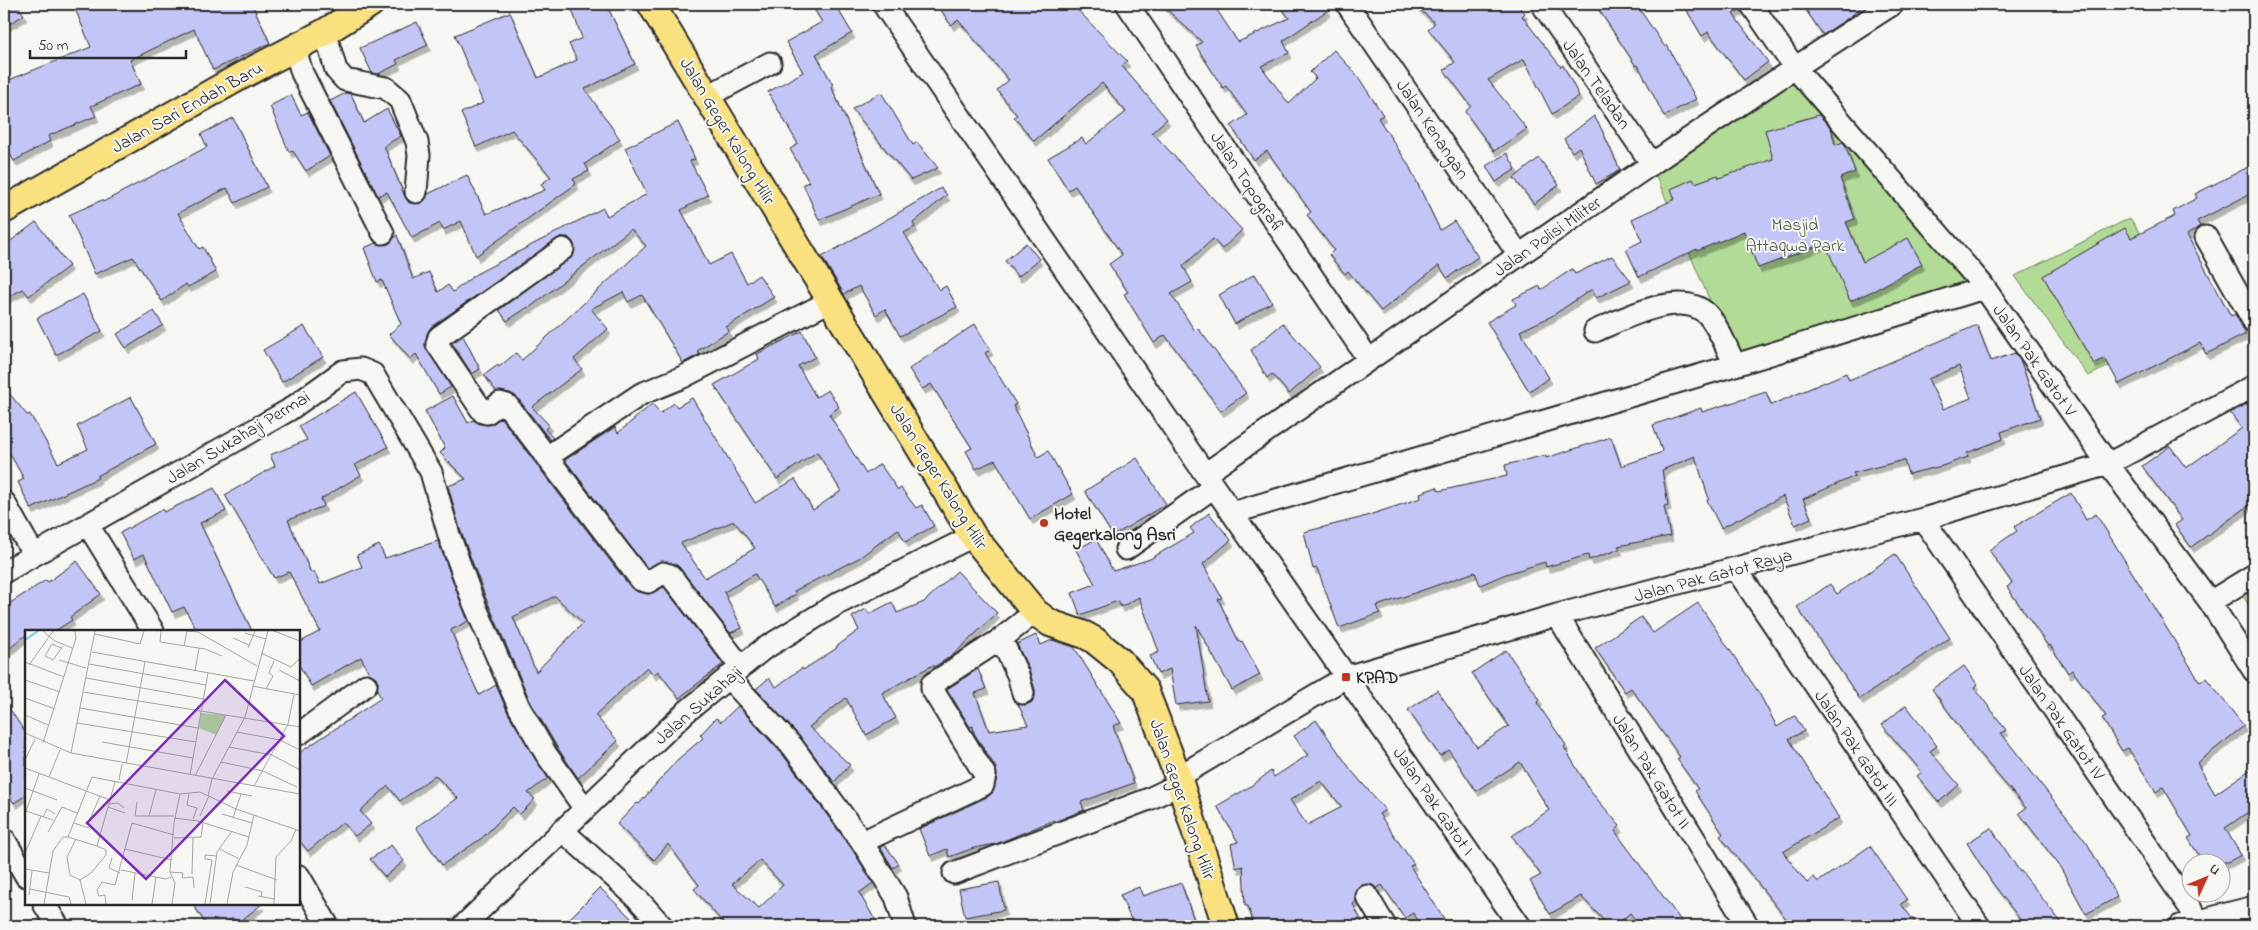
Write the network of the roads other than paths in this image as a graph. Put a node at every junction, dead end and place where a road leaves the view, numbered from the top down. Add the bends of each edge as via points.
1 (367, 4) edge
2 (651, 4) edge
3 (883, 4) edge
4 (1127, 4) edge
5 (1347, 4) edge
6 (1542, 4) edge
7 (1751, 4) edge
8 (1893, 4) edge
9 (325, 32) junction
10 (294, 48) junction
11 (770, 62) dead end
12 (1794, 67) junction
13 (706, 97) junction
14 (1652, 164) junction
15 (416, 192) dead end
16 (4, 210) edge
17 (383, 234) dead end
18 (2206, 237) dead end
19 (563, 249) dead end
20 (1519, 255) junction
21 (1984, 288) junction
22 (832, 300) junction
23 (2254, 322) edge
24 (1595, 331) dead end
25 (1369, 360) junction
26 (1736, 365) junction
27 (2254, 386) edge
28 (550, 455) dead end
29 (2108, 464) junction
30 (1209, 480) junction
31 (4, 502) edge
32 (1232, 513) junction
33 (1923, 519) junction
34 (4, 524) edge
35 (88, 525) junction
36 (973, 536) junction
37 (1126, 549) dead end
38 (29, 558) junction
39 (1736, 570) junction
40 (4, 572) edge
41 (2254, 575) edge
42 (2210, 602) junction
43 (1035, 612) junction
44 (1557, 615) junction
45 (152, 630) edge
46 (1001, 639) junction
47 (2254, 671) edge
48 (735, 672) junction
49 (1346, 677) junction
50 (366, 685) dead end
51 (1023, 693) dead end
52 (300, 733) edge
53 (1179, 781) junction
54 (585, 809) junction
55 (562, 830) junction
56 (4, 839) edge
57 (862, 842) junction
58 (954, 873) dead end
59 (25, 874) edge
60 (300, 878) edge
61 (1367, 896) dead end
62 (45, 905) edge
63 (2254, 906) edge
64 (2193, 924) edge
65 (58, 926) edge
66 (328, 926) edge
67 (463, 926) edge
68 (662, 926) edge
69 (905, 926) edge
70 (1226, 926) edge
71 (1385, 926) edge
72 (1520, 926) edge
73 (1748, 926) edge
74 (1979, 926) edge

1 - 9 main road, Jalan Sari Endah Baru
2 - 13 main road, Jalan Geger Kalong Hilir
3 - 30 street, Jalan Pak Gatot I
4 - 25 street, Jalan Topografi
5 - 20 street, Jalan Kenangan
6 - 14 street, Jalan Teladan
7 - 12 street, Jalan Pak Gatot V
8 - 12 street, Jalan Polisi Militer
9 - 10 main road, Jalan Sari Endah Baru
9 - 15 street via 336,70 344,80 386,88 400,100 417,142
10 - 16 main road, Jalan Sari Endah Baru
10 - 17 street via 302,73
11 - 13 street
12 - 14 street, Jalan Polisi Militer
12 - 21 street, Jalan Pak Gatot V
13 - 22 main road, Jalan Geger Kalong Hilir
14 - 20 street, Jalan Polisi Militer
18 - 23 street
19 - 48 street via 439,337 437,344 483,412 487,414 500,403 507,404 641,580 648,582 663,574 670,575
20 - 25 street, Jalan Polisi Militer
21 - 26 street
21 - 29 street, Jalan Pak Gatot V
22 - 28 street via 683,377 641,394
22 - 36 main road, Jalan Geger Kalong Hilir
24 - 26 street via 1657,306 1688,304 1709,316
25 - 30 street, Jalan Polisi Militer
26 - 32 street
27 - 29 street, Jalan Pak Gatot Raya
29 - 33 street, Jalan Pak Gatot Raya
29 - 42 street, Jalan Pak Gatot V
30 - 32 street, Jalan Pak Gatot I
30 - 37 street, Jalan Polisi Militer
31 - 38 street
32 - 49 street, Jalan Pak Gatot I
33 - 39 street, Jalan Pak Gatot Raya
33 - 64 street, Jalan Pak Gatot IV
34 - 38 street
35 - 38 street, Jalan Sukahaji Permai
35 - 45 street
35 - 54 street, Jalan Sukahaji Permai via 289,410 343,372 367,370 373,374 431,472 449,535 519,707 546,754
36 - 43 main road, Jalan Geger Kalong Hilir
36 - 48 street, Jalan Sukahaji via 837,604 762,650
38 - 40 street, Jalan Sukahaji Permai
39 - 44 street, Jalan Pak Gatot Raya
39 - 74 street, Jalan Pak Gatot III
41 - 42 street
42 - 47 street, Jalan Pak Gatot V
43 - 46 street
43 - 53 main road, Jalan Geger Kalong Hilir via 1050,623 1089,638 1133,674 1145,690
44 - 49 street, Jalan Pak Gatot Raya
44 - 73 street, Jalan Pak Gatot II
46 - 51 street
46 - 57 street via 934,681 932,687 985,775 983,785
48 - 54 street, Jalan Sukahaji via 686,712
48 - 57 street
49 - 53 street, Jalan Pak Gatot Raya
49 - 72 street, Jalan Pak Gatot I
50 - 52 street
53 - 58 street, Jalan Pak Gatot Raya via 1149,799
53 - 70 main road, Jalan Geger Kalong Hilir
54 - 55 street, Jalan Sukahaji
55 - 67 street, Jalan Sukahaji
55 - 68 street via 636,897
56 - 59 street
57 - 69 street via 896,897
60 - 66 street
61 - 71 street
62 - 65 street
63 - 64 street

